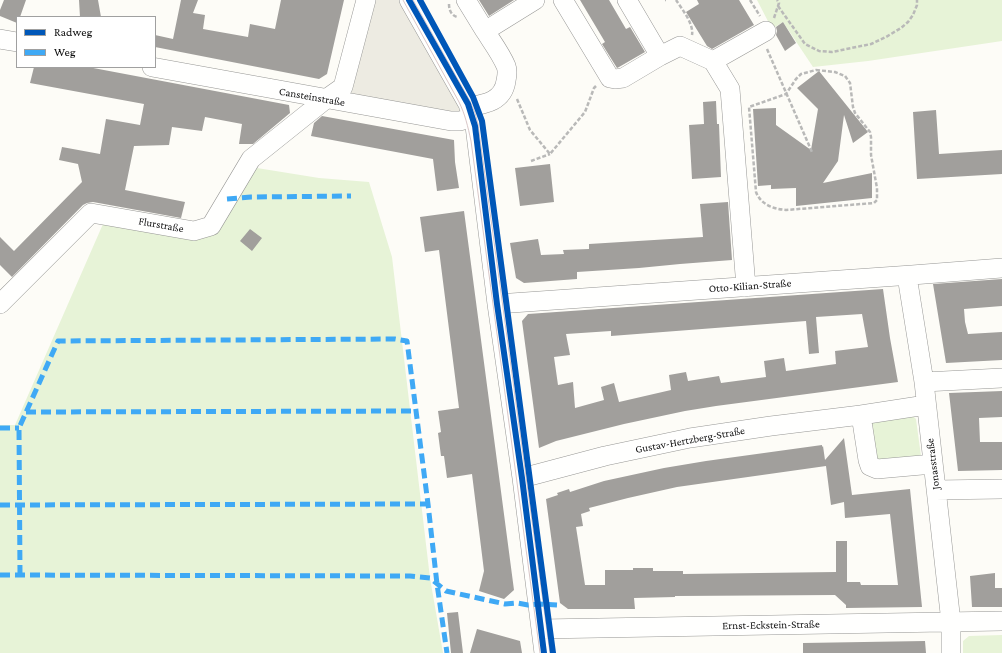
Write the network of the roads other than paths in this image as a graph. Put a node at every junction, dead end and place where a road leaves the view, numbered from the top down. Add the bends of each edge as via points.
1 (366, 0) edge
2 (409, 0) edge
3 (466, 0) edge
4 (535, 0) edge
5 (563, 0) edge
6 (627, 0) edge
7 (763, 28) road end
8 (485, 31) junction
9 (0, 39) edge
10 (16, 42) edge
11 (660, 56) junction
12 (714, 61) junction
13 (156, 68) edge
14 (326, 99) junction
15 (471, 112) junction
16 (1002, 268) edge
17 (907, 276) junction
18 (746, 287) junction
19 (4, 293) edge
20 (497, 304) junction
21 (1002, 378) edge
22 (924, 382) junction
23 (926, 405) junction
24 (862, 415) junction
25 (933, 464) junction
26 (522, 478) junction
27 (1002, 489) edge
28 (936, 490) junction
29 (1002, 621) edge
30 (951, 622) junction
31 (541, 629) junction
32 (544, 653) edge
33 (951, 653) edge

1 - 14 street via 343,87
2 - 15 street
3 - 8 street
4 - 8 street
5 - 11 street via 610,78 623,78
6 - 11 street
7 - 12 street
8 - 15 street, Cansteinstraße via 505,65 506,85 493,100
9 - 10 street
11 - 12 street via 680,46
12 - 18 street via 730,89
13 - 14 street, Cansteinstraße
14 - 15 street, Cansteinstraße via 451,121 460,121
14 - 19 street, Flurstraße via 251,159 211,226 194,230 91,213
15 - 20 street via 475,126
16 - 17 street, Otto-Kilian-Straße
17 - 18 street, Otto-Kilian-Straße
17 - 22 street, Jonasstraße
18 - 20 street, Otto-Kilian-Straße
20 - 26 street
21 - 22 street
22 - 23 street, Jonasstraße
23 - 24 street, Gustav-Hertzberg-Straße
23 - 25 street, Jonasstraße
24 - 25 street via 870,466 877,469
24 - 26 street, Gustav-Hertzberg-Straße via 690,438 605,456
25 - 28 street, Jonasstraße
26 - 31 street
27 - 28 street
28 - 30 street, Jonasstraße
29 - 30 street, Ernst-Eckstein-Straße
30 - 31 street, Ernst-Eckstein-Straße
30 - 33 street, Jonasstraße
31 - 32 street

